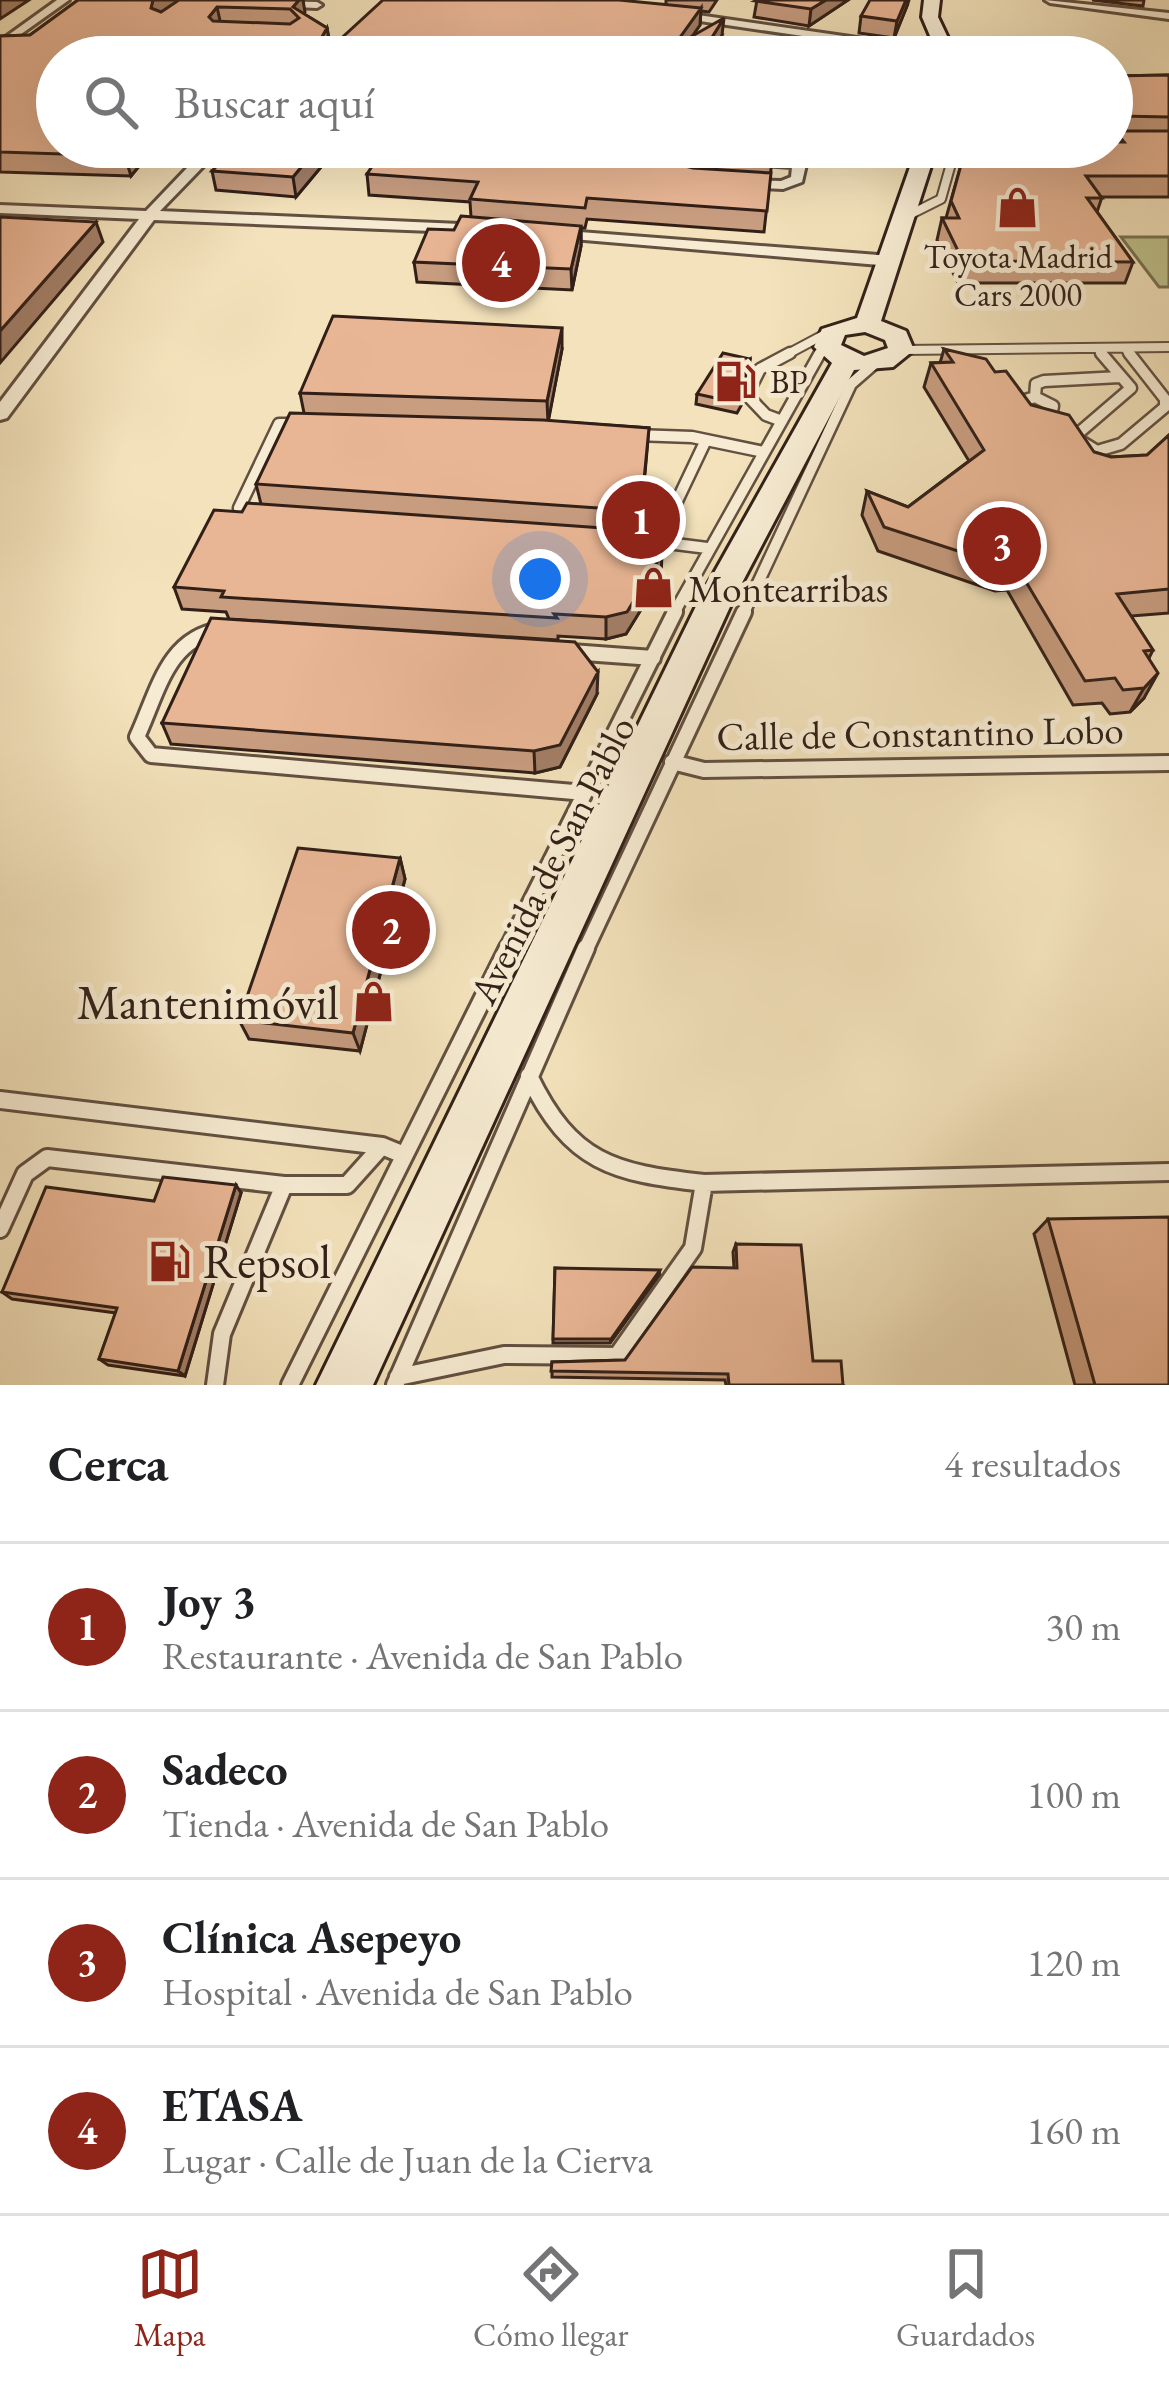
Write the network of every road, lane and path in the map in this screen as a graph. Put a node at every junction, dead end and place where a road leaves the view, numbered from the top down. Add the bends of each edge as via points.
1 (64, 0) edge
2 (932, 0) edge
3 (1161, 0) edge
4 (1051, 1) edge
5 (249, 3) edge
6 (1078, 3) edge
7 (317, 5) dead end
8 (647, 12) edge
9 (1169, 12) edge
10 (259, 17) edge
11 (305, 19) edge
12 (811, 36) edge
13 (938, 36) edge
14 (11, 42) edge
15 (195, 168) edge
16 (800, 168) edge
17 (920, 168) edge
18 (950, 168) edge
19 (729, 182) edge
20 (0, 209) edge
21 (151, 214) junction
22 (905, 217) junction
23 (508, 230) edge
24 (531, 232) edge
25 (891, 261) junction
26 (867, 324) junction
27 (1169, 347) edge
28 (845, 349) junction
29 (1097, 349) junction
30 (1125, 349) junction
31 (902, 350) junction
32 (1120, 377) junction
33 (1035, 397) dead end
34 (0, 414) edge
35 (782, 422) junction
36 (302, 424) edge
37 (623, 434) edge
38 (706, 440) junction
39 (764, 452) junction
40 (275, 516) edge
41 (610, 538) edge
42 (658, 541) junction
43 (707, 548) junction
44 (237, 631) edge
45 (561, 652) edge
46 (653, 658) junction
47 (672, 762) junction
48 (1169, 763) edge
49 (585, 793) junction
50 (529, 1076) junction
51 (0, 1100) edge
52 (382, 1146) junction
53 (404, 1155) junction
54 (1169, 1172) edge
55 (704, 1183) junction
56 (284, 1185) junction
57 (0, 1228) edge
58 (396, 1381) edge
59 (214, 1385) edge
60 (290, 1385) edge
61 (344, 1385) edge

1 - 14 street
2 - 13 street
3 - 9 street
4 - 6 street
5 - 7 street
6 - 9 street
8 - 12 street
10 - 11 street
15 - 21 street
16 - 19 street via 783,185
17 - 22 street
18 - 22 lane via 941,199
20 - 21 street
21 - 23 street
21 - 34 street
22 - 25 street
24 - 25 street
25 - 26 street
26 - 28 street
26 - 31 street via 897,336
27 - 30 lane
28 - 31 street
28 - 35 lane, Avenida de San Pablo
28 - 35 lane via 760,369 746,395
28 - 47 lane, Avenida de San Pablo via 851,384
28 - 61 street, Avenida de San Pablo via 717,598
29 - 30 lane
29 - 31 lane
29 - 32 lane
30 - 32 lane via 1165,407 1111,451 1084,448 1074,437 1080,428 1131,388
32 - 33 lane via 1044,381
35 - 39 lane, Avenida de San Pablo
36 - 40 lane via 279,424 239,508
37 - 38 lane
38 - 39 lane
38 - 42 lane
39 - 43 lane, Avenida de San Pablo
41 - 42 lane
42 - 43 lane
43 - 46 lane, Avenida de San Pablo
44 - 49 lane via 214,629 181,644 137,737 141,747 165,759
45 - 46 lane
46 - 49 lane, Avenida de San Pablo
47 - 48 lane, Calle de Constantino Lobo via 704,770
47 - 50 lane, Avenida de San Pablo
49 - 53 lane, Avenida de San Pablo
50 - 55 lane via 549,1124 603,1164 644,1178
50 - 58 lane, Avenida de San Pablo
51 - 52 lane
52 - 53 lane
52 - 56 lane via 347,1185
53 - 60 lane, Avenida de San Pablo
54 - 55 lane
55 - 58 lane via 693,1248 617,1356 504,1355
56 - 57 lane via 47,1158 25,1174
56 - 59 lane via 222,1334

